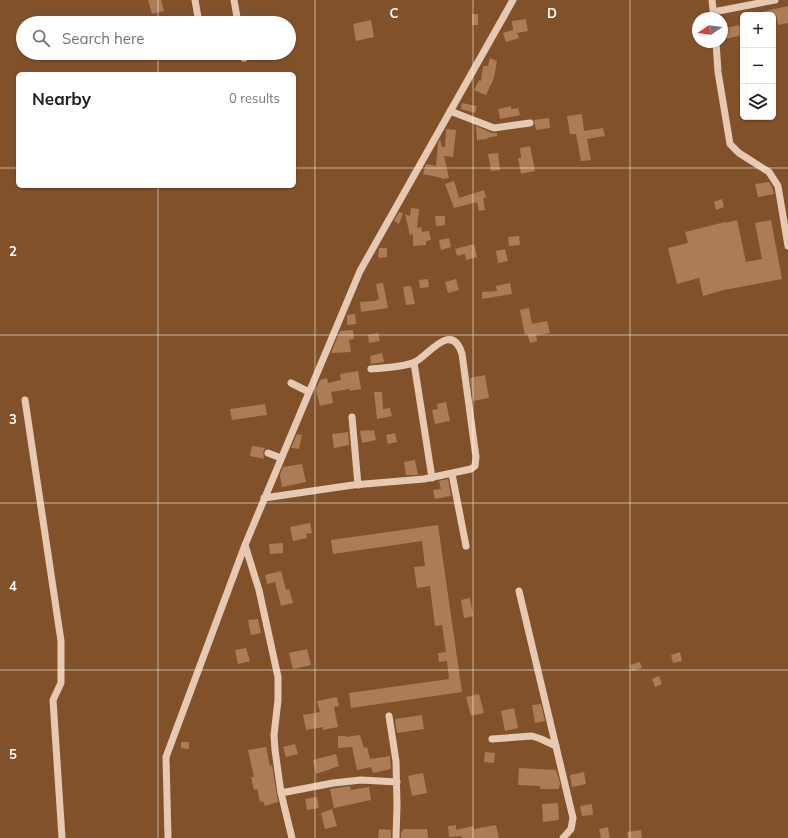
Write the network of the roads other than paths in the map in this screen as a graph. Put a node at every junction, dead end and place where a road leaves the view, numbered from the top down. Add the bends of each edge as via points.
1 (195, 0) edge
2 (234, 0) edge
3 (513, 0) edge
4 (712, 0) edge
5 (775, 0) edge
6 (714, 12) edge
7 (726, 12) edge
8 (198, 16) edge
9 (237, 16) edge
10 (716, 48) edge
11 (450, 111) junction
12 (530, 123) dead end
13 (788, 246) edge
14 (414, 363) junction
15 (371, 369) dead end
16 (25, 400) dead end
17 (352, 417) dead end
18 (452, 474) junction
19 (432, 478) junction
20 (358, 485) junction
21 (264, 498) junction
22 (245, 545) junction
23 (466, 546) dead end
24 (519, 591) dead end
25 (390, 716) dead end
26 (492, 739) dead end
27 (556, 746) junction
28 (397, 782) junction
29 (281, 793) junction
30 (62, 838) edge
31 (168, 838) edge
32 (292, 838) edge
33 (396, 838) edge
34 (563, 838) edge

1 - 8 street
2 - 9 street
3 - 11 street
4 - 6 street
5 - 7 street
10 - 13 street via 730,144 739,153 769,172 778,186
11 - 12 street via 494,128
11 - 21 street via 360,271 300,388 275,456
14 - 15 street
14 - 18 street via 440,342 450,340 459,344 476,460 475,466 471,469
14 - 19 street
16 - 30 street via 61,641 61,683 53,700
17 - 20 street
18 - 19 street
18 - 23 street
19 - 20 street
20 - 21 street
21 - 22 street
22 - 29 street via 259,590 278,677 274,735
22 - 31 street via 166,757
24 - 27 street
25 - 28 street
26 - 27 street via 532,736
27 - 34 street via 573,818 571,829
28 - 29 street via 361,780
28 - 33 street
29 - 32 street

